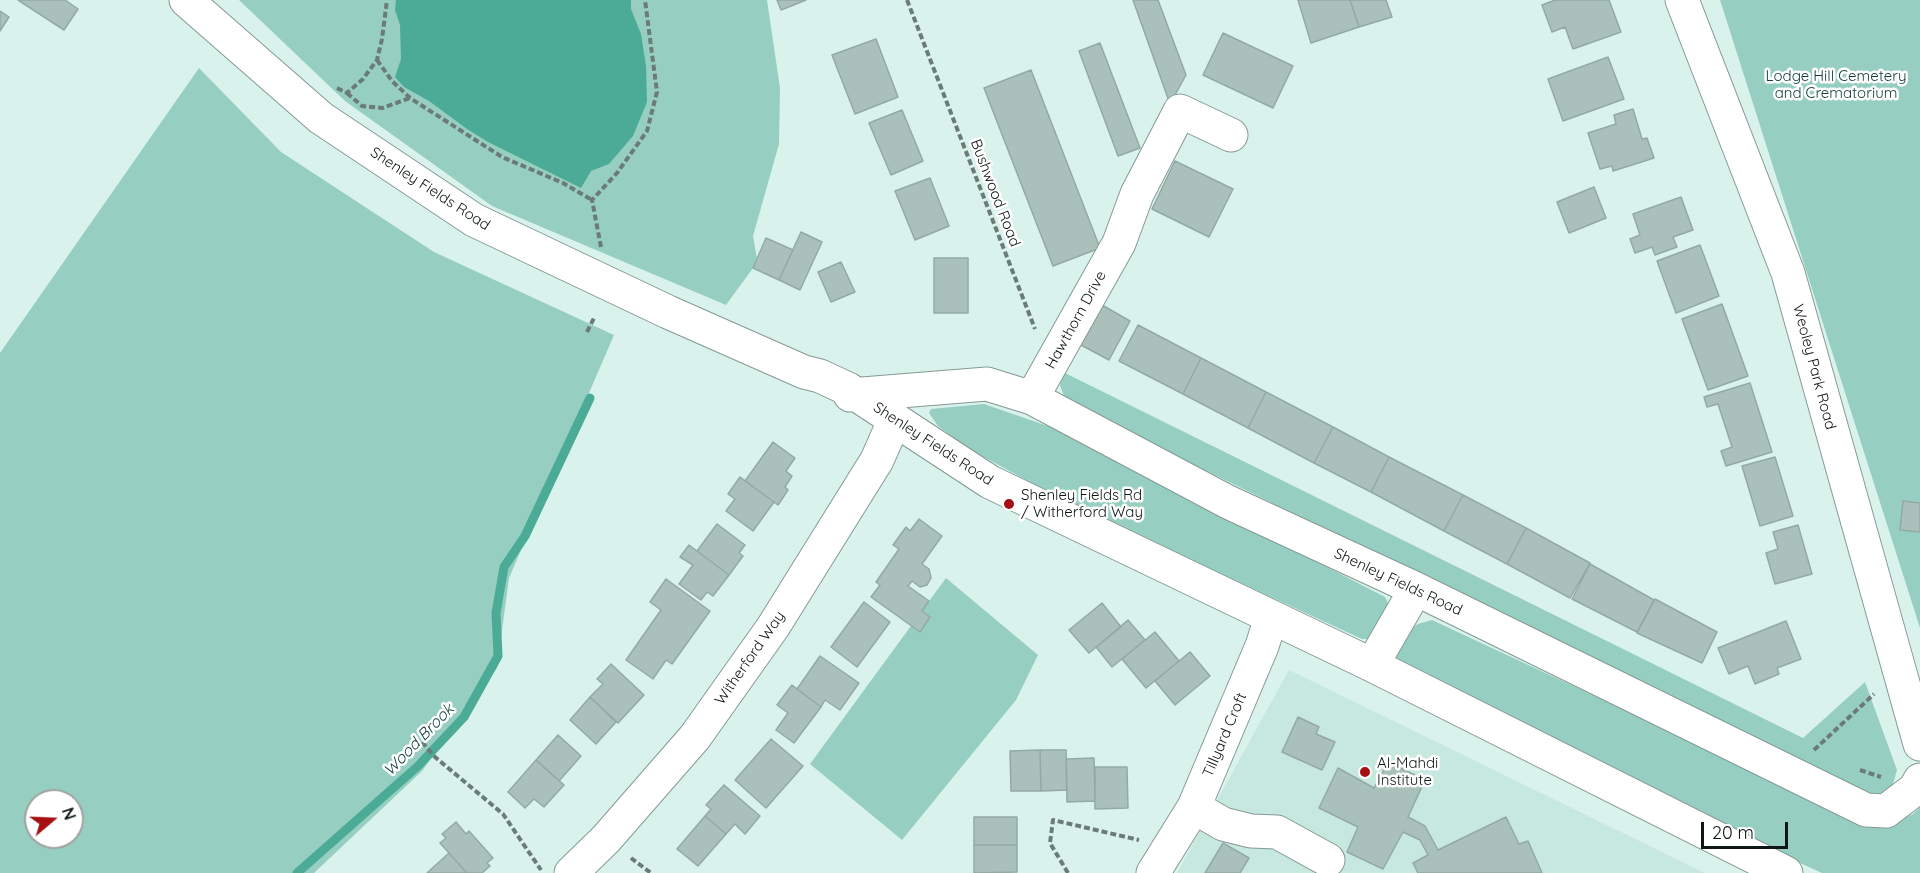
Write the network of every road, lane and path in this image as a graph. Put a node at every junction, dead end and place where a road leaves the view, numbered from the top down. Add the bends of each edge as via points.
1 (186, 0) edge
2 (387, 0) edge
3 (645, 0) edge
4 (907, 0) edge
5 (1682, 0) edge
6 (377, 60) junction
7 (330, 85) dead end
8 (347, 93) junction
9 (410, 98) junction
10 (1231, 135) dead end
11 (592, 200) junction
12 (592, 249) dead end
13 (595, 316) dead end
14 (1035, 329) dead end
15 (587, 332) dead end
16 (856, 395) junction
17 (1032, 398) junction
18 (895, 419) junction
19 (1416, 589) junction
20 (1271, 618) junction
21 (1372, 665) junction
22 (1898, 671) junction
23 (422, 742) dead end
24 (1920, 744) edge
25 (1811, 753) dead end
26 (1920, 780) edge
27 (1194, 807) junction
28 (1161, 860) edge
29 (1328, 860) dead end
30 (1777, 871) edge
31 (542, 873) edge
32 (571, 873) edge
33 (1068, 873) edge

1 - 16 street, Shenley Fields Road via 321,118 474,220 804,372 814,382 841,394
2 - 6 path
3 - 11 path via 657,92 647,132
4 - 14 path, Bushwood Road
5 - 22 street, Weoley Park Road via 1788,273
6 - 8 path
6 - 9 path
7 - 8 path
8 - 9 path via 362,106 382,108
9 - 11 path via 502,157
10 - 17 street, Hawthorn Drive via 1180,111 1137,194 1119,243
11 - 12 path via 603,253
13 - 15 path
16 - 17 street, Shenley Fields Road via 987,384
16 - 18 street, Shenley Fields Road
17 - 19 street, Shenley Fields Road via 1228,502
18 - 20 street, Shenley Fields Road via 990,482
18 - 32 street, Witherford Way via 877,460 779,617 701,728 606,839
19 - 21 street
19 - 26 street, Shenley Fields Road via 1866,810 1886,811 1915,789
20 - 21 street, Shenley Fields Road
20 - 27 street, Tillyard Croft
21 - 30 street, Shenley Fields Road
22 - 24 street, Weoley Park Road
22 - 25 path
23 - 31 path via 503,814
27 - 28 street, Tillyard Croft
27 - 29 street via 1223,825 1277,832
28 - 33 path via 1053,820 1050,843

